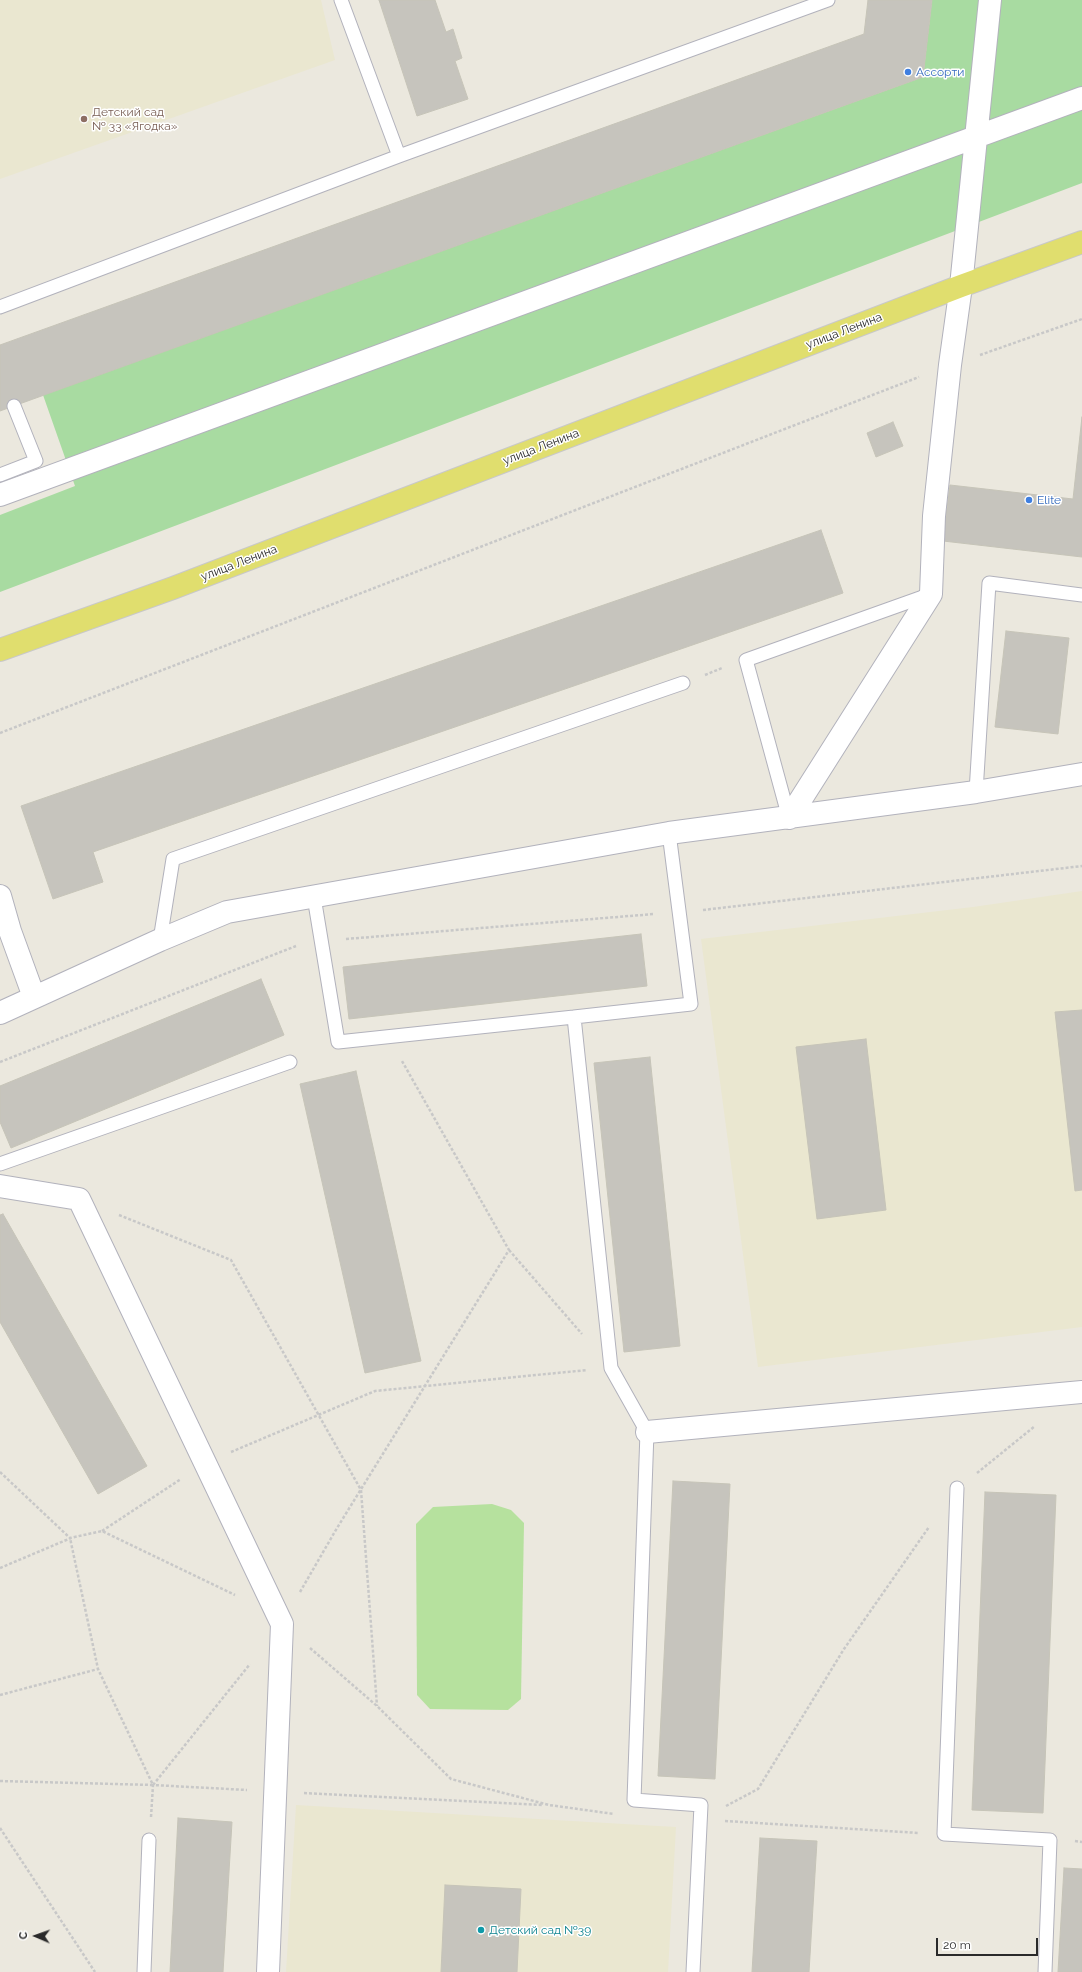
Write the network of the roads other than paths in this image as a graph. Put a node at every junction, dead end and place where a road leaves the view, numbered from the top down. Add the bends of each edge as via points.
1 (341, 0) edge
2 (828, 0) edge
3 (990, 0) edge
4 (1082, 98) edge
5 (975, 137) junction
6 (399, 156) junction
7 (1082, 242) edge
8 (961, 286) junction
9 (0, 307) edge
10 (14, 406) dead end
11 (0, 475) edge
12 (0, 495) edge
13 (931, 594) junction
14 (1082, 595) edge
15 (0, 650) edge
16 (684, 683) road end
17 (1082, 774) edge
18 (976, 792) junction
19 (789, 818) junction
20 (669, 833) junction
21 (0, 896) edge
22 (314, 897) junction
23 (160, 940) junction
24 (34, 997) junction
25 (0, 1013) edge
26 (574, 1017) junction
27 (290, 1062) dead end
28 (0, 1164) edge
29 (0, 1186) edge
30 (1082, 1392) edge
31 (646, 1432) junction
32 (957, 1488) road end
33 (149, 1840) road end
34 (144, 1972) edge
35 (268, 1972) edge
36 (693, 1972) edge
37 (1045, 1972) edge

1 - 6 lane
2 - 6 lane
3 - 5 street
4 - 5 street
5 - 8 street
5 - 12 street
6 - 9 lane
7 - 8 main road, улица Ленина
8 - 13 street via 934,516
8 - 15 main road, улица Ленина via 173,588
10 - 11 lane via 36,461
13 - 19 street
13 - 19 lane via 746,660
14 - 18 lane via 989,583
16 - 23 lane via 173,859
17 - 18 street
18 - 19 street
19 - 20 street
20 - 22 street
20 - 26 lane via 691,1004
21 - 24 street
22 - 23 street via 227,912
22 - 26 lane via 338,1042
23 - 24 street
24 - 25 street
26 - 31 lane via 611,1368
27 - 28 lane
29 - 35 street via 79,1199 282,1624
30 - 31 street
31 - 36 lane via 634,1800 701,1805
32 - 37 lane via 944,1834 1050,1840
33 - 34 lane

